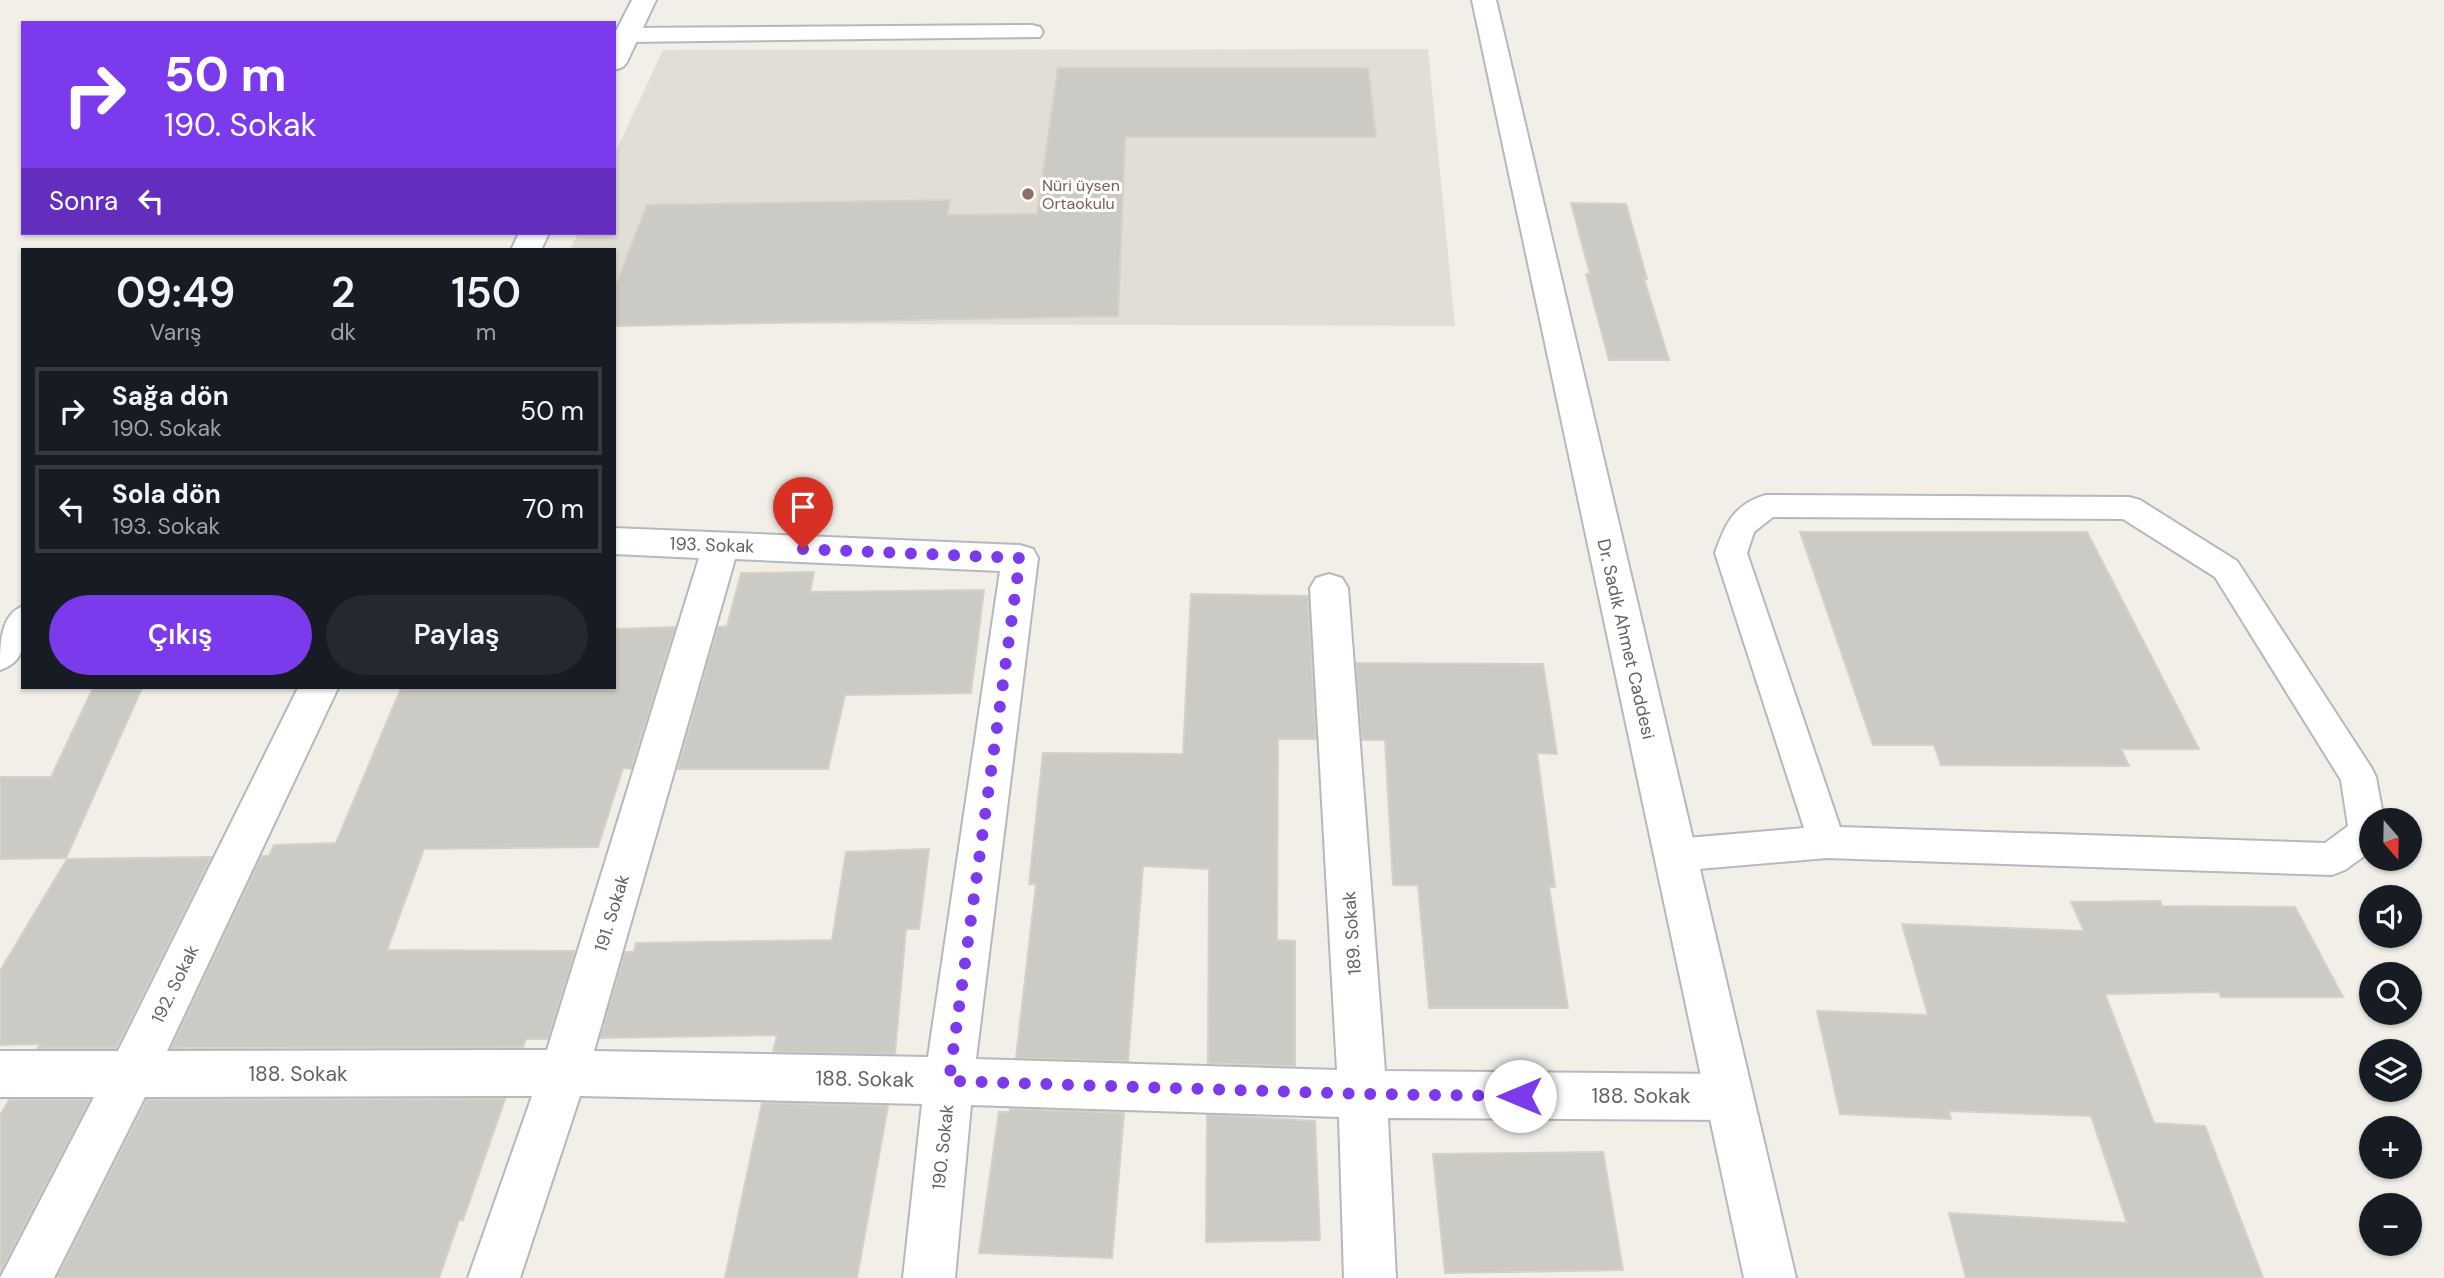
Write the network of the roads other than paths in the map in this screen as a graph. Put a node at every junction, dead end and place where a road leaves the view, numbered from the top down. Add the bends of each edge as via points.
1 (644, 0) edge
2 (1484, 0) edge
3 (1032, 32) dead end
4 (627, 35) junction
5 (616, 58) edge
6 (616, 541) edge
7 (721, 545) junction
8 (1020, 558) joint
9 (1329, 588) dead end
10 (21, 623) edge
11 (0, 655) edge
12 (318, 689) edge
13 (1827, 842) junction
14 (1675, 855) junction
15 (564, 1073) junction
16 (0, 1074) edge
17 (131, 1075) junction
18 (949, 1081) junction
19 (1363, 1094) junction
20 (1729, 1097) junction
21 (26, 1278) edge
22 (494, 1278) edge
23 (929, 1278) edge
24 (1370, 1278) edge
25 (1770, 1278) edge

1 - 4 street
2 - 14 street, Dr. Sadık Ahmet Caddesi
3 - 4 lane
4 - 5 street
6 - 7 street, 193. Sokak
7 - 8 street, 193. Sokak
7 - 15 street, 191. Sokak
8 - 18 street, 190. Sokak
9 - 19 street, 189. Sokak
10 - 11 street
12 - 17 street, 192. Sokak
13 - 13 lane via 2332,859 2368,832 2358,777 2226,569 2129,508 1766,506 1740,526 1731,553
13 - 14 lane
14 - 20 street, Dr. Sadık Ahmet Caddesi
15 - 17 street, 188. Sokak
15 - 18 street, 188. Sokak
15 - 22 street, 191. Sokak
16 - 17 street, 188. Sokak
17 - 21 street, 192. Sokak
18 - 19 street, 188. Sokak
18 - 23 street, 190. Sokak
19 - 20 street, 188. Sokak
19 - 24 street, 189. Sokak
20 - 25 street, Dr. Sadık Ahmet Caddesi

